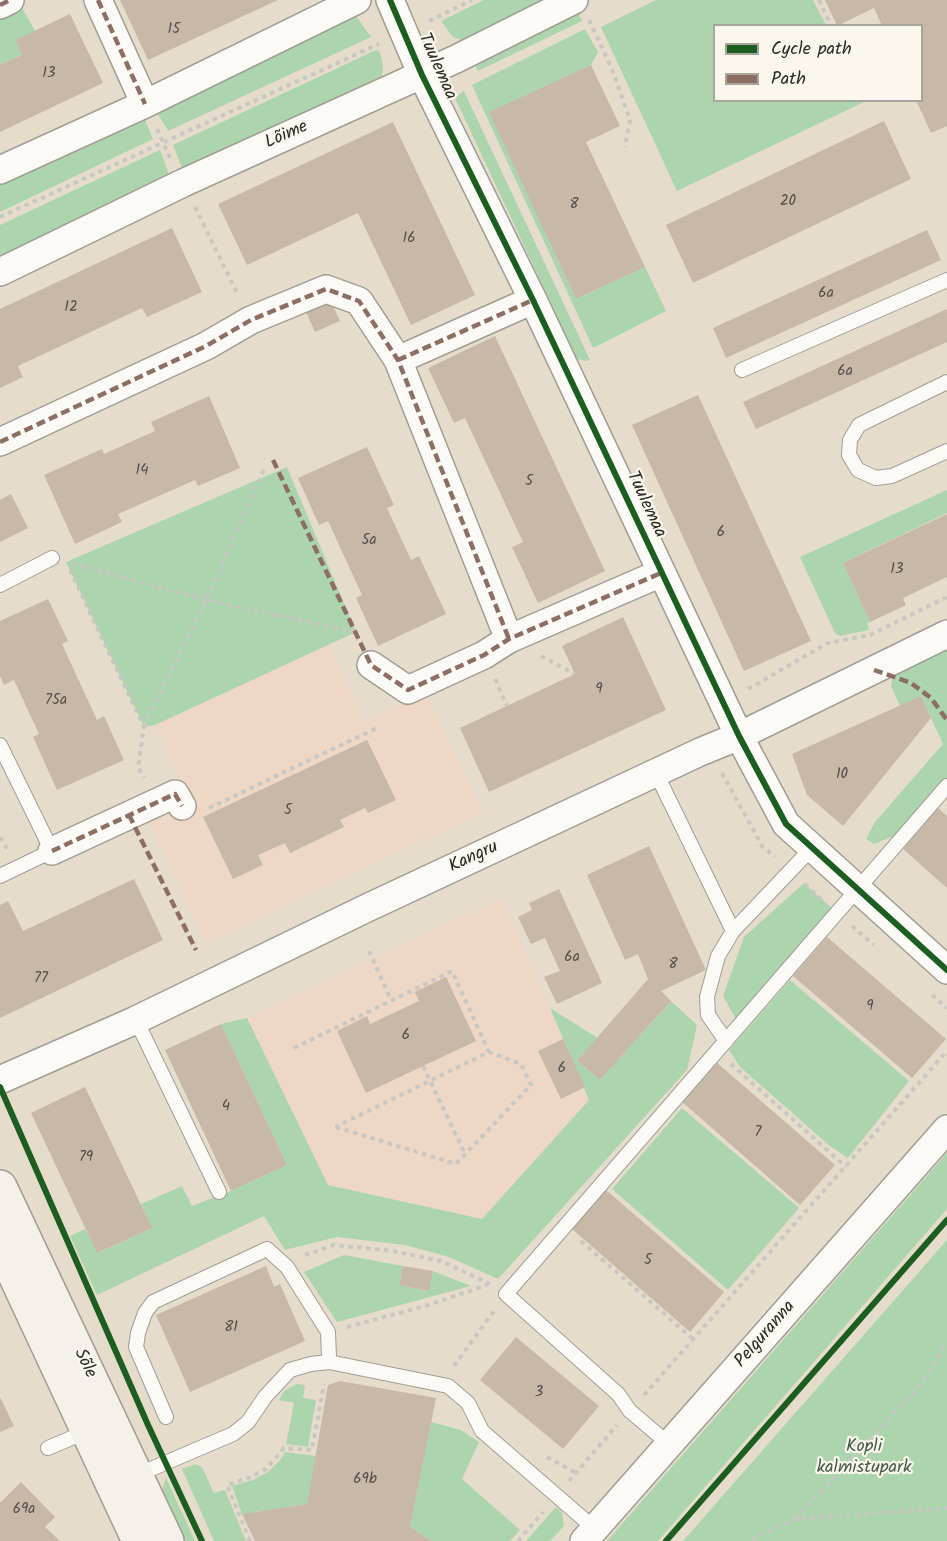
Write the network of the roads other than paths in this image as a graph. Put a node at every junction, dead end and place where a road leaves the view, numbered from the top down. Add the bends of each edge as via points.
1 (10, 0) edge
2 (98, 0) edge
3 (357, 0) edge
4 (390, 0) edge
5 (0, 5) edge
6 (581, 8) edge
7 (422, 75) junction
8 (145, 104) junction
9 (0, 170) edge
10 (0, 272) edge
11 (947, 280) edge
12 (533, 300) junction
13 (398, 360) junction
14 (742, 370) dead end
15 (947, 382) edge
16 (0, 442) edge
17 (947, 451) edge
18 (52, 558) dead end
19 (661, 573) junction
20 (0, 585) edge
21 (947, 634) edge
22 (509, 639) junction
23 (371, 665) dead end
24 (739, 736) junction
25 (0, 745) edge
26 (656, 773) junction
27 (947, 786) edge
28 (180, 807) road end
29 (812, 848) junction
30 (52, 851) junction
31 (0, 876) edge
32 (857, 890) junction
33 (733, 931) junction
34 (947, 970) edge
35 (136, 1020) junction
36 (721, 1046) junction
37 (2, 1089) edge
38 (947, 1129) edge
39 (0, 1187) edge
40 (219, 1192) dead end
41 (0, 1243) edge
42 (329, 1359) junction
43 (166, 1417) dead end
44 (100, 1426) junction
45 (670, 1445) junction
46 (48, 1448) dead end
47 (137, 1475) junction
48 (590, 1535) edge
49 (139, 1541) edge
50 (167, 1541) edge

1 - 5 street
2 - 8 street
3 - 8 street
4 - 7 street, Tuulemaa
6 - 7 street, Lõime
7 - 10 street, Lõime via 183,183
7 - 12 street, Tuulemaa
8 - 9 street
11 - 14 lane
12 - 13 street
12 - 19 street, Tuulemaa
13 - 16 street via 359,301 326,289 251,320 206,346
13 - 22 street
15 - 17 lane via 859,425 850,440 849,455 858,470 876,478 892,476
18 - 20 lane
19 - 22 street
19 - 24 street, Tuulemaa
21 - 24 street, Kangru
22 - 23 street via 484,655 408,690
24 - 26 street, Kangru
24 - 29 street, Tuulemaa via 786,824
25 - 30 lane
26 - 33 lane
26 - 35 street, Kangru
27 - 32 lane
28 - 30 street
29 - 32 street, Tuulemaa
29 - 33 lane
30 - 31 lane
32 - 34 street, Tuulemaa
32 - 36 lane
33 - 36 lane via 718,956 706,997 708,1015
35 - 37 street, Kangru
35 - 40 lane
36 - 45 lane via 506,1294
38 - 45 street, Pelguranna
39 - 44 main road, Sõle
41 - 44 main road, Sõle
42 - 43 lane via 328,1332 287,1267 267,1250 153,1302 146,1313 136,1347
42 - 47 lane via 290,1370 264,1397 248,1422 233,1434
42 - 48 lane via 448,1386 468,1402 482,1431 557,1496
44 - 46 lane
44 - 47 main road, Sõle
44 - 49 main road, Sõle
45 - 48 street, Pelguranna
47 - 50 main road, Sõle

